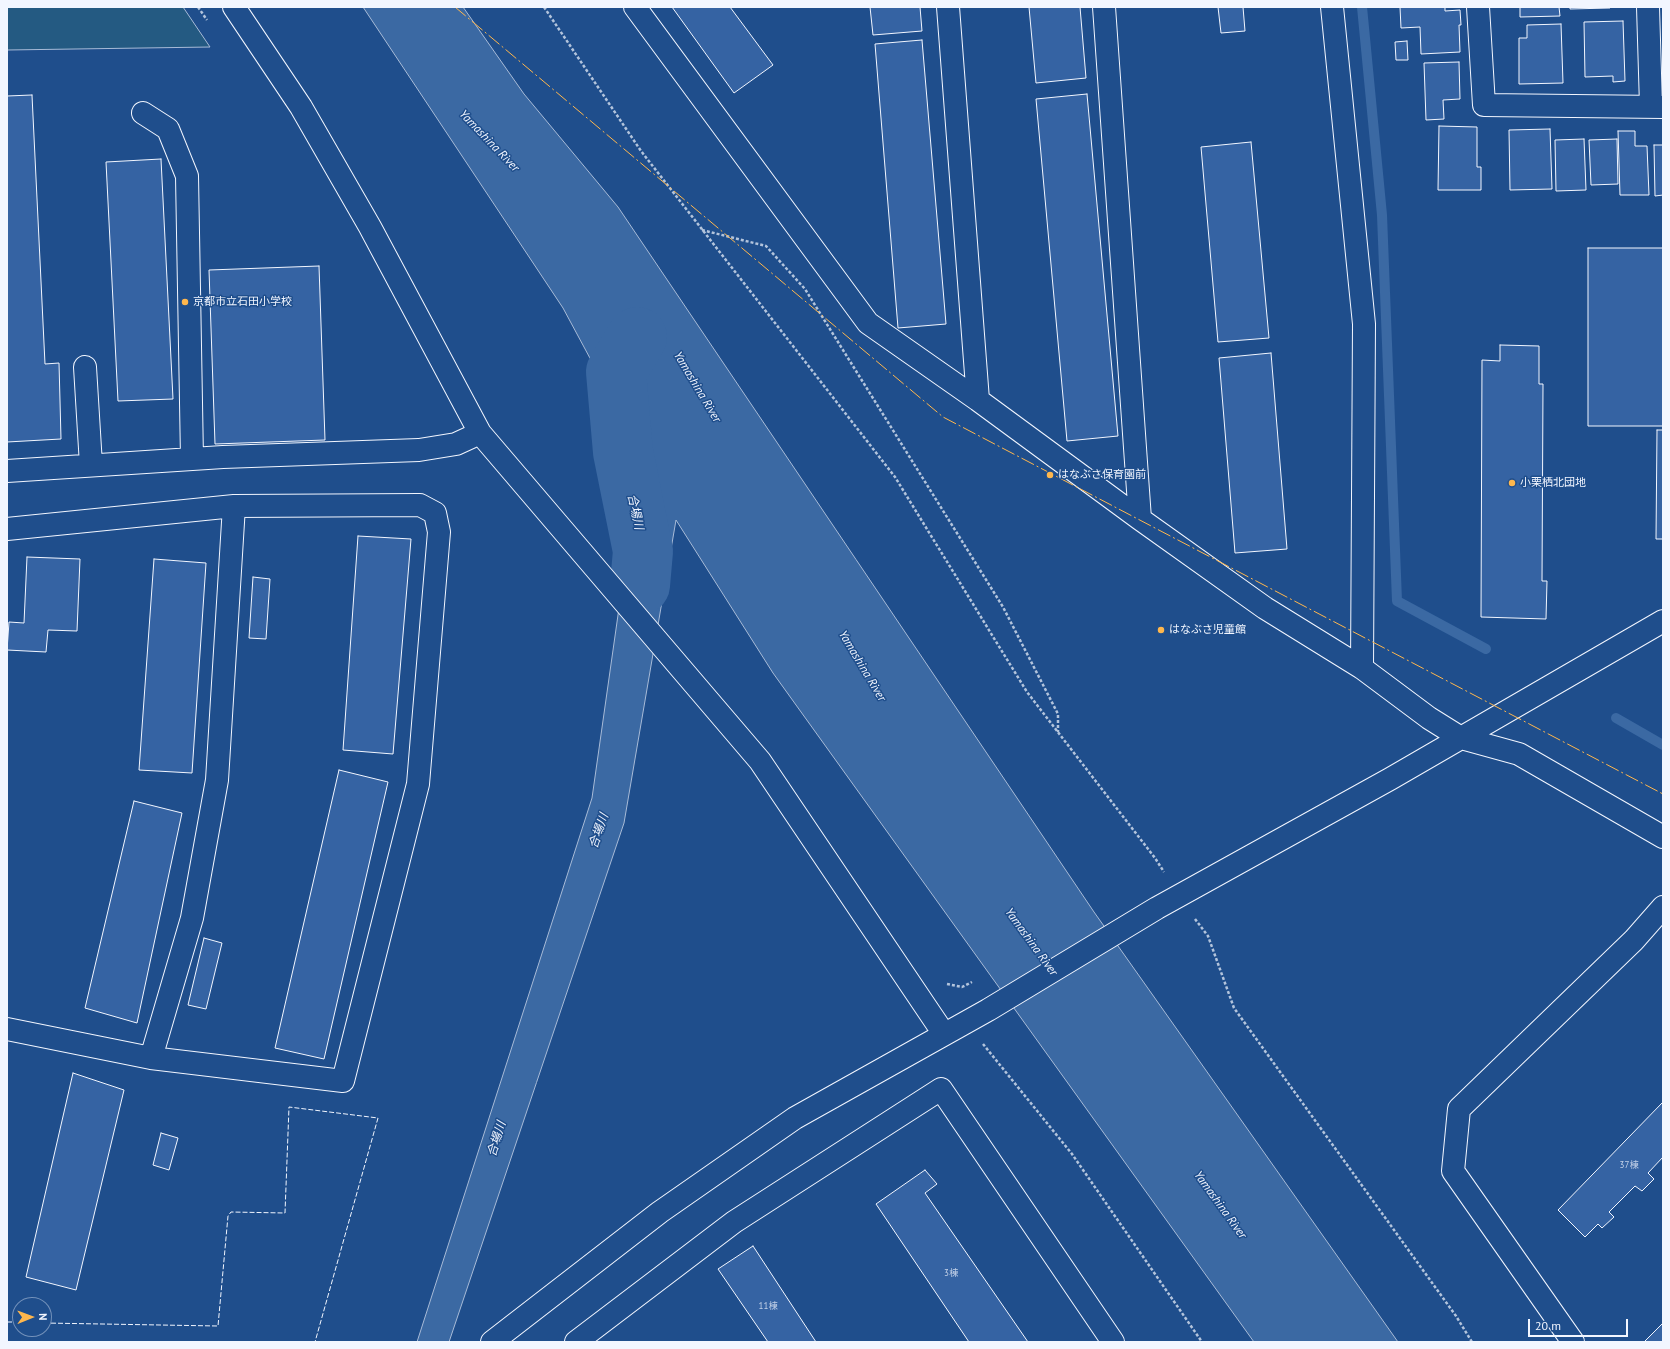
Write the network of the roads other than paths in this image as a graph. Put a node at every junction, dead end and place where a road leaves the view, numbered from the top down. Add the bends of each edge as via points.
1 (234, 7) edge
2 (635, 7) edge
3 (948, 7) edge
4 (1104, 7) edge
5 (1332, 7) edge
6 (1478, 7) edge
7 (1648, 7) edge
8 (1657, 106) edge
9 (143, 113) dead end
10 (85, 367) dead end
11 (978, 400) junction
12 (480, 434) junction
13 (192, 459) junction
14 (91, 465) junction
15 (7, 471) edge
16 (234, 506) junction
17 (1140, 519) junction
18 (7, 529) edge
19 (1663, 621) edge
20 (1362, 668) junction
21 (1461, 738) junction
22 (1663, 837) edge
23 (1663, 908) edge
24 (7, 1029) edge
25 (944, 1034) junction
26 (152, 1058) junction
27 (492, 1342) edge
28 (576, 1342) edge
29 (1113, 1342) edge
30 (1573, 1342) edge

1 - 12 street via 309,120 370,227
2 - 11 street via 868,323
3 - 11 street
4 - 17 street
5 - 20 street via 1364,324
6 - 8 street via 1484,105
7 - 8 street
9 - 13 street via 168,129 187,176
10 - 14 street
11 - 17 street
12 - 13 street via 456,444 419,450
12 - 25 street via 760,761
13 - 14 street
14 - 15 street
16 - 18 street
16 - 26 street via 217,780 192,918
16 - 26 street via 420,505 435,513 439,532 418,784 343,1081
17 - 20 street via 1265,608
19 - 21 street
20 - 21 street via 1429,718
21 - 22 street via 1519,754
21 - 25 street via 1158,908
23 - 30 street via 1634,940 1459,1109 1453,1171
24 - 26 street
25 - 27 street via 795,1118 660,1212
28 - 29 street via 734,1222 941,1089

